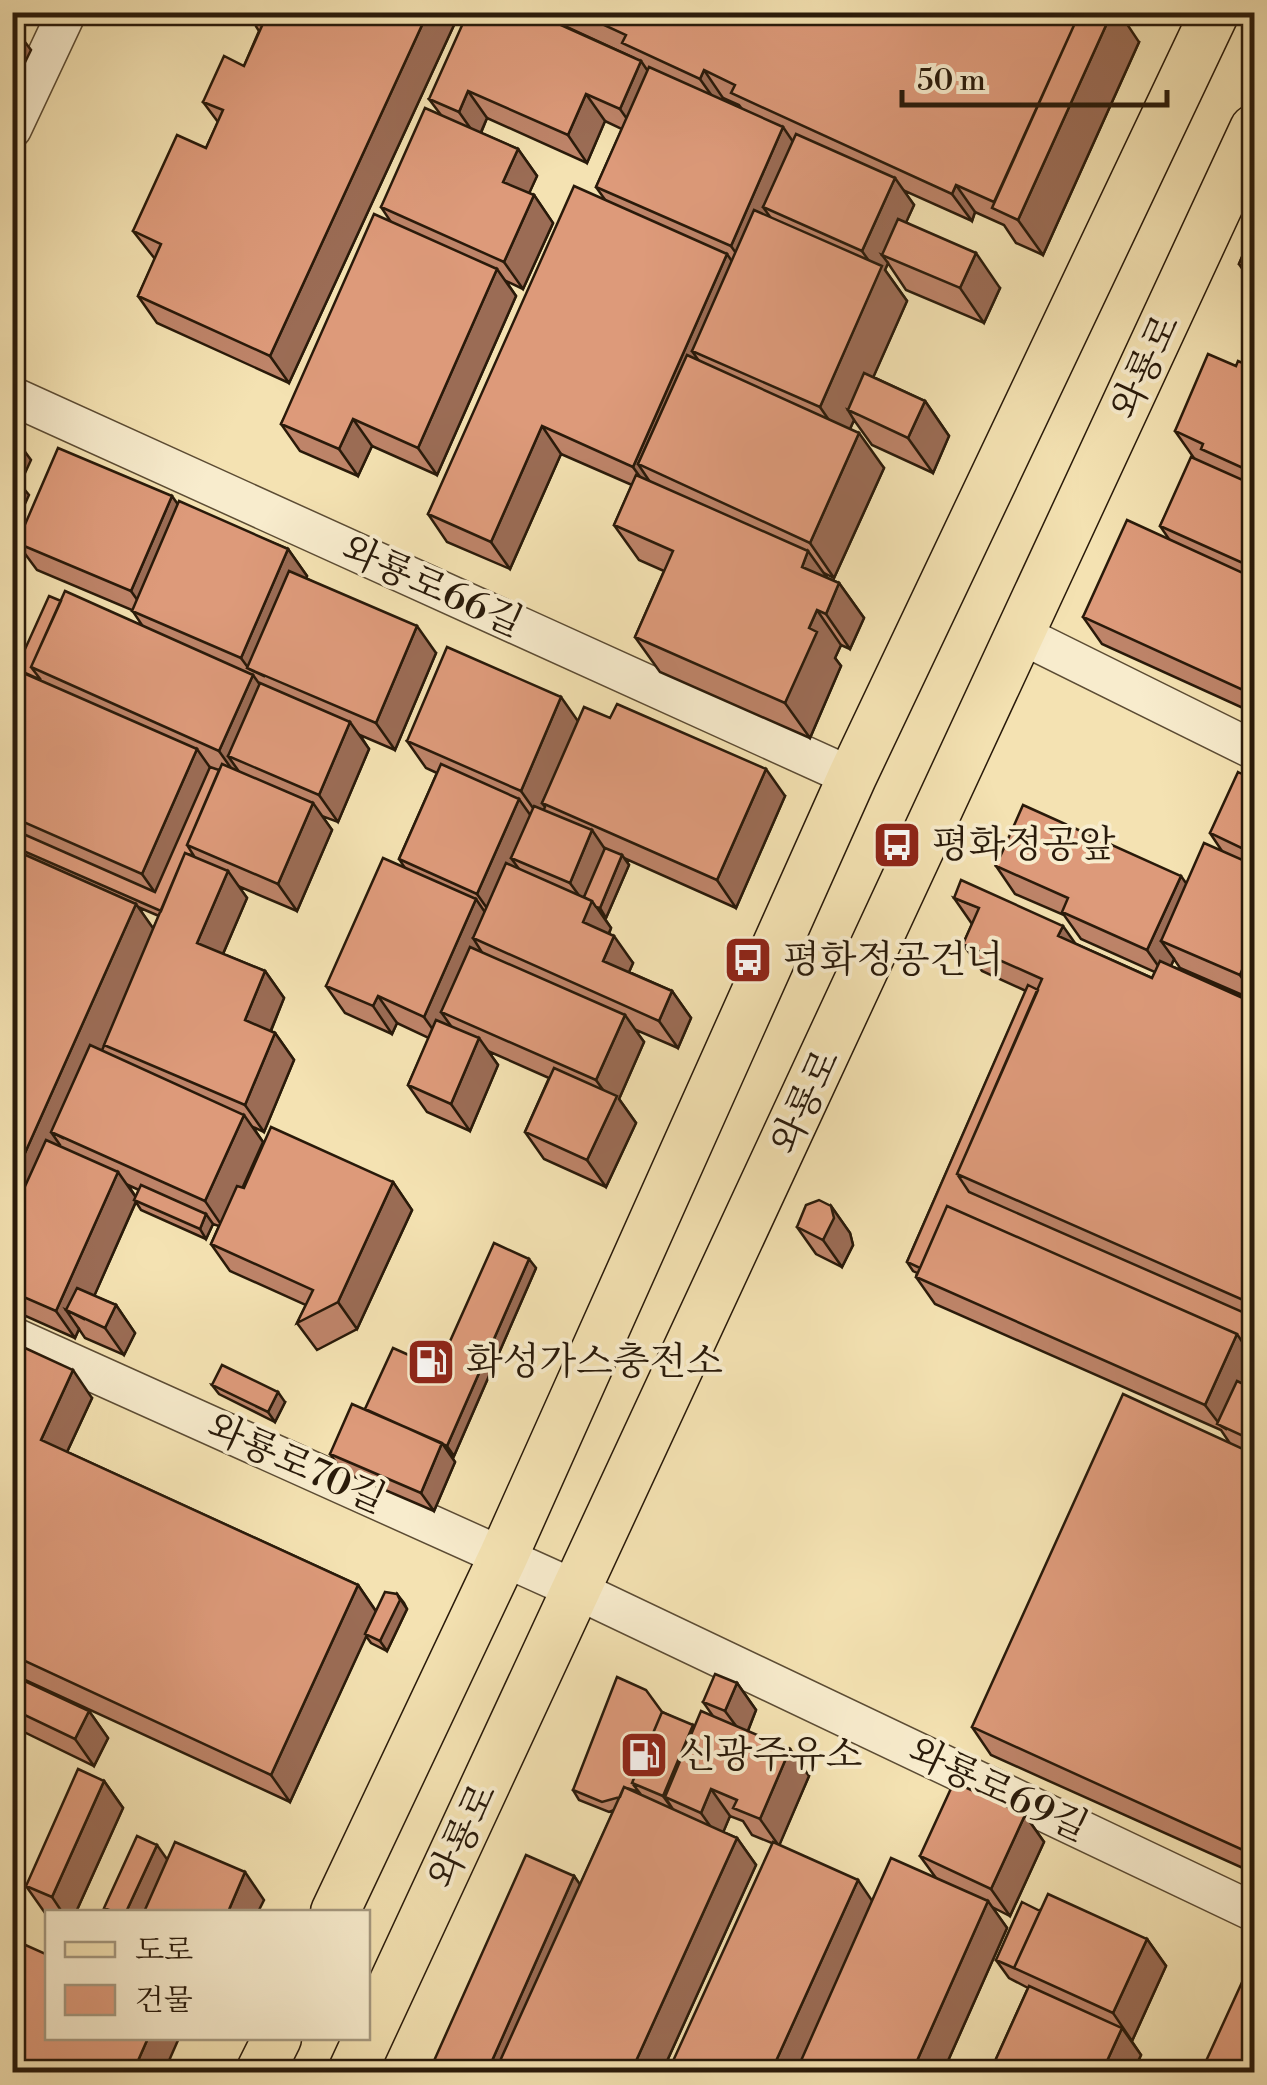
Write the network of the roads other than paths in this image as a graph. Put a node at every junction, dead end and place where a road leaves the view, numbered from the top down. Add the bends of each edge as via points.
1 (67, 12) edge
2 (1215, 12) edge
3 (12, 129) edge
4 (1254, 129) edge
5 (12, 396) edge
6 (1022, 635) junction
7 (1254, 750) edge
8 (852, 777) junction
9 (12, 1336) edge
10 (503, 1557) junction
11 (579, 1591) junction
12 (337, 1910) edge
13 (1254, 1912) edge
14 (370, 2034) edge
15 (275, 2040) edge
16 (367, 2040) edge
17 (260, 2072) edge
18 (352, 2072) edge

1 - 3 street
2 - 8 main road
4 - 6 main road, 와룡로
5 - 8 street, 와룡로66길
6 - 7 street
6 - 11 main road, 와룡로
8 - 10 main road
9 - 10 street, 와룡로70길
10 - 11 street, 와룡로70길
10 - 12 main road
11 - 13 street, 와룡로69길
11 - 14 main road, 와룡로
15 - 17 main road
16 - 18 main road, 와룡로

